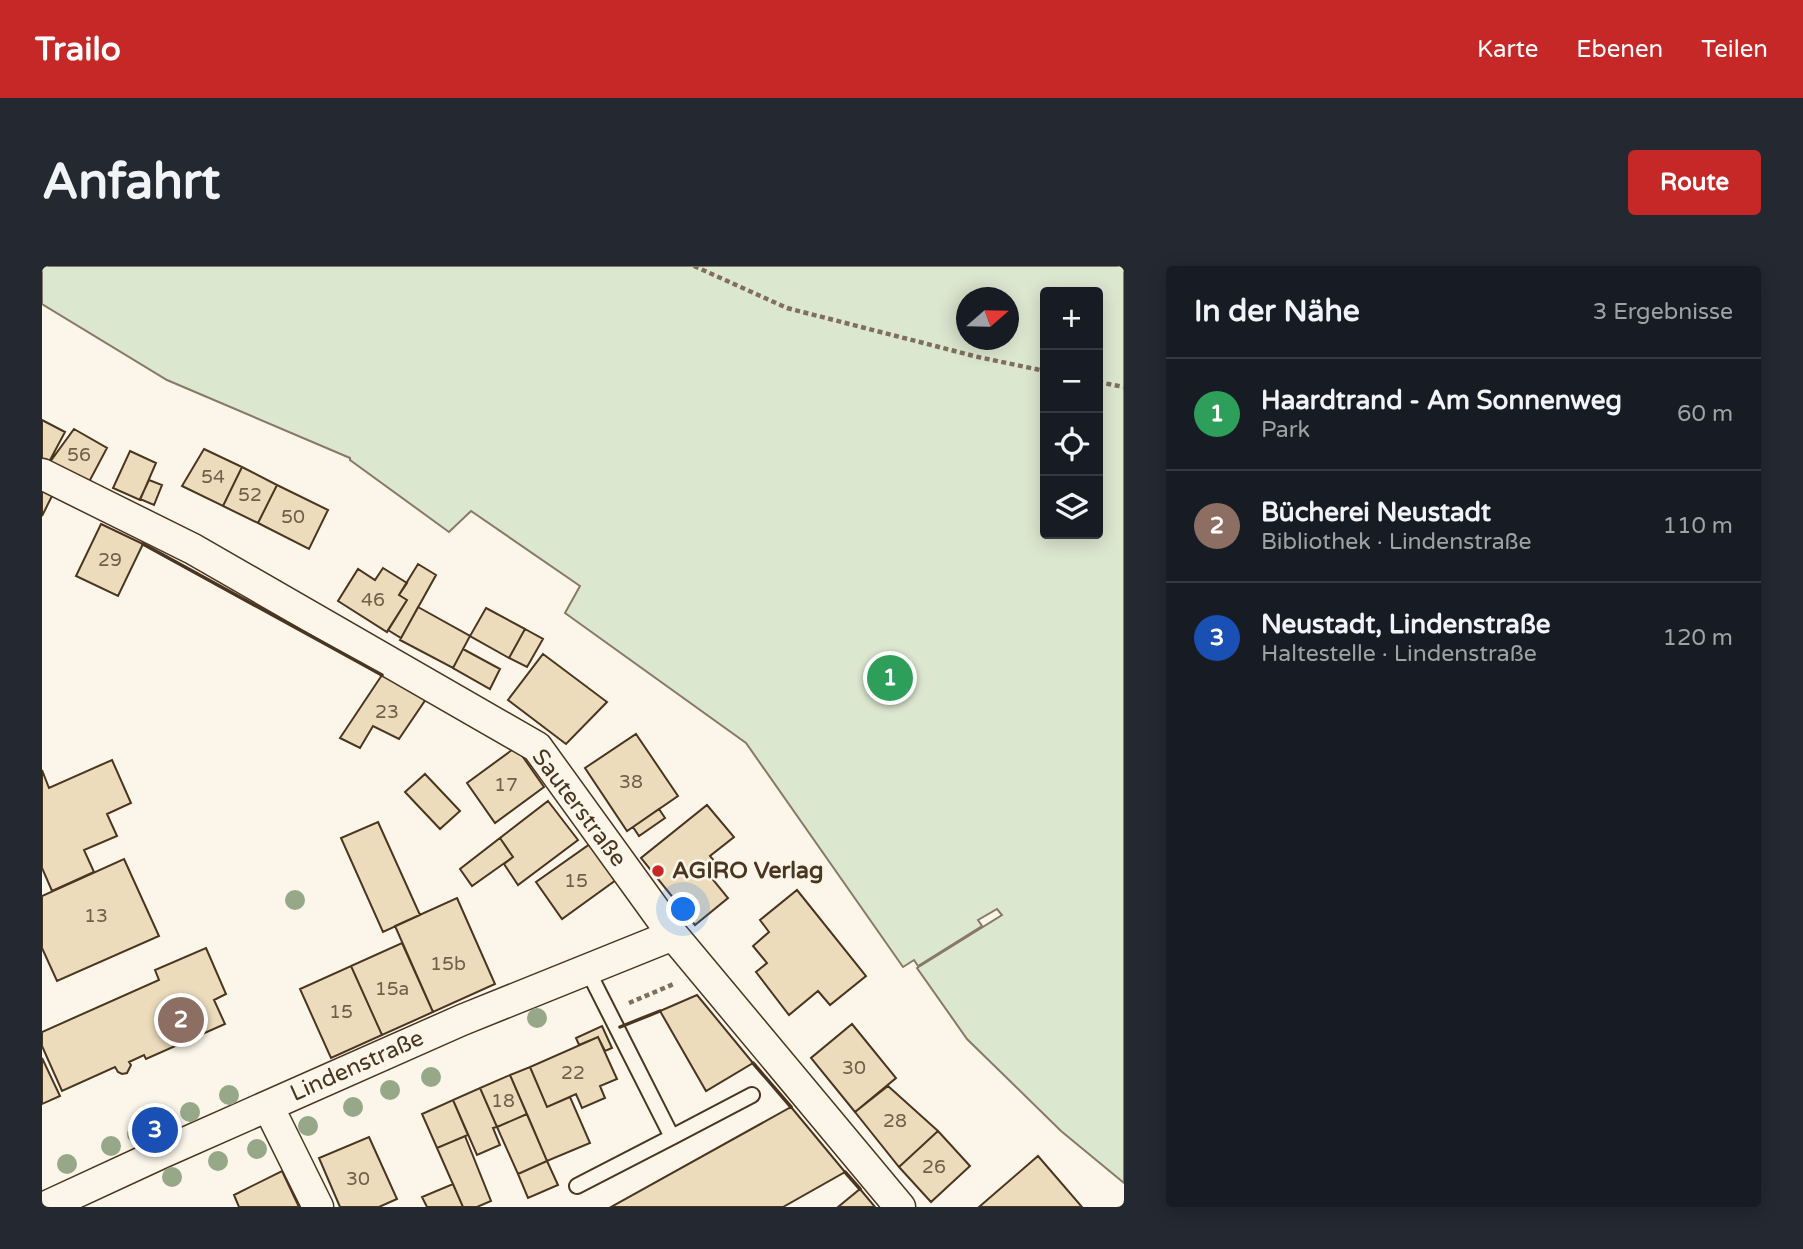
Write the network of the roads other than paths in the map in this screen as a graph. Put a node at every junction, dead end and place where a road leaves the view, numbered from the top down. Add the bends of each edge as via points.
1 (42, 474) edge
2 (673, 935) junction
3 (588, 971) junction
4 (752, 1095) dead end
5 (268, 1106) junction
6 (672, 1137) junction
7 (577, 1186) dead end
8 (45, 1207) edge
9 (318, 1207) edge
10 (900, 1207) edge

1 - 2 street, Sauterstraße via 193,549 537,747
2 - 3 street, Lindenstraße
2 - 10 street, Sauterstraße
3 - 5 street, Lindenstraße via 462,1020
3 - 6 lane
4 - 6 lane
5 - 8 street, Lindenstraße
5 - 9 street
6 - 7 lane

